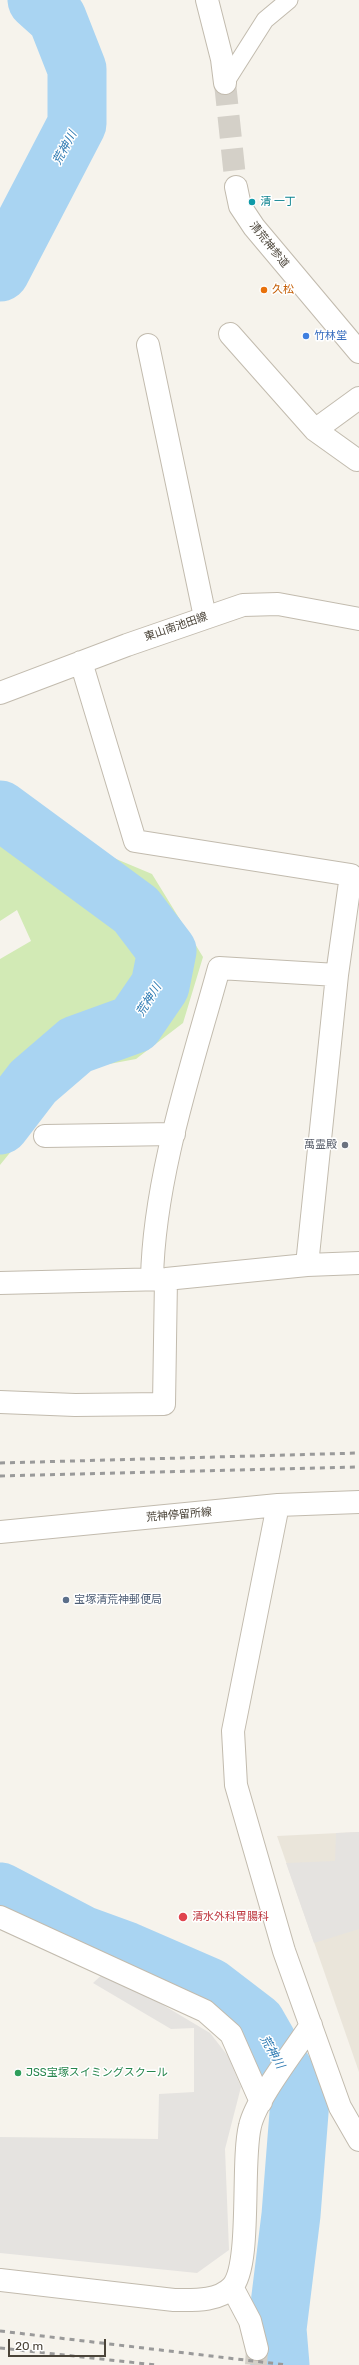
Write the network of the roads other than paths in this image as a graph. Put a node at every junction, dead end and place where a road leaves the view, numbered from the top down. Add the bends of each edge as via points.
1 (207, 0) edge
2 (289, 0) edge
3 (225, 83) joint
4 (236, 187) tunnel mouth
5 (230, 334) dead end
6 (148, 345) dead end
7 (359, 352) edge
8 (359, 398) edge
9 (315, 430) junction
10 (357, 460) dead end
11 (205, 617) junction
12 (359, 619) edge
13 (81, 662) junction
14 (0, 693) edge
15 (337, 975) junction
16 (174, 1134) junction
17 (45, 1136) dead end
18 (359, 1263) edge
19 (307, 1265) junction
20 (159, 1279) junction
21 (0, 1283) edge
22 (0, 1402) edge
23 (359, 1502) edge
24 (278, 1505) junction
25 (0, 1532) edge
26 (0, 1917) edge
27 (305, 2033) junction
28 (263, 2099) junction
29 (359, 2140) edge
30 (0, 2280) edge
31 (232, 2287) junction
32 (256, 2349) tunnel mouth

1 - 3 street via 222,59
2 - 3 lane via 264,20
4 - 7 street, 清荒神参道 via 240,206 254,227
5 - 9 street
6 - 11 street
8 - 9 street
9 - 10 street
11 - 12 street, 東山南池田線 via 242,605 278,604
11 - 13 street, 東山南池田線
13 - 14 street, 東山南池田線
13 - 15 street via 135,841 351,875
15 - 16 street via 219,968
15 - 19 street
16 - 17 street
16 - 20 street via 153,1245
18 - 19 street
19 - 20 street
20 - 21 street
20 - 22 street via 164,1404 75,1405
23 - 24 street, 荒神停留所線
24 - 25 street, 荒神停留所線
24 - 27 street via 233,1731 236,1785
26 - 28 street via 205,2011 231,2034
27 - 28 street
27 - 29 street
28 - 31 street via 250,2125 245,2160 244,2247 240,2270
30 - 31 street via 174,2300 203,2300 217,2296
31 - 32 street via 250,2321

